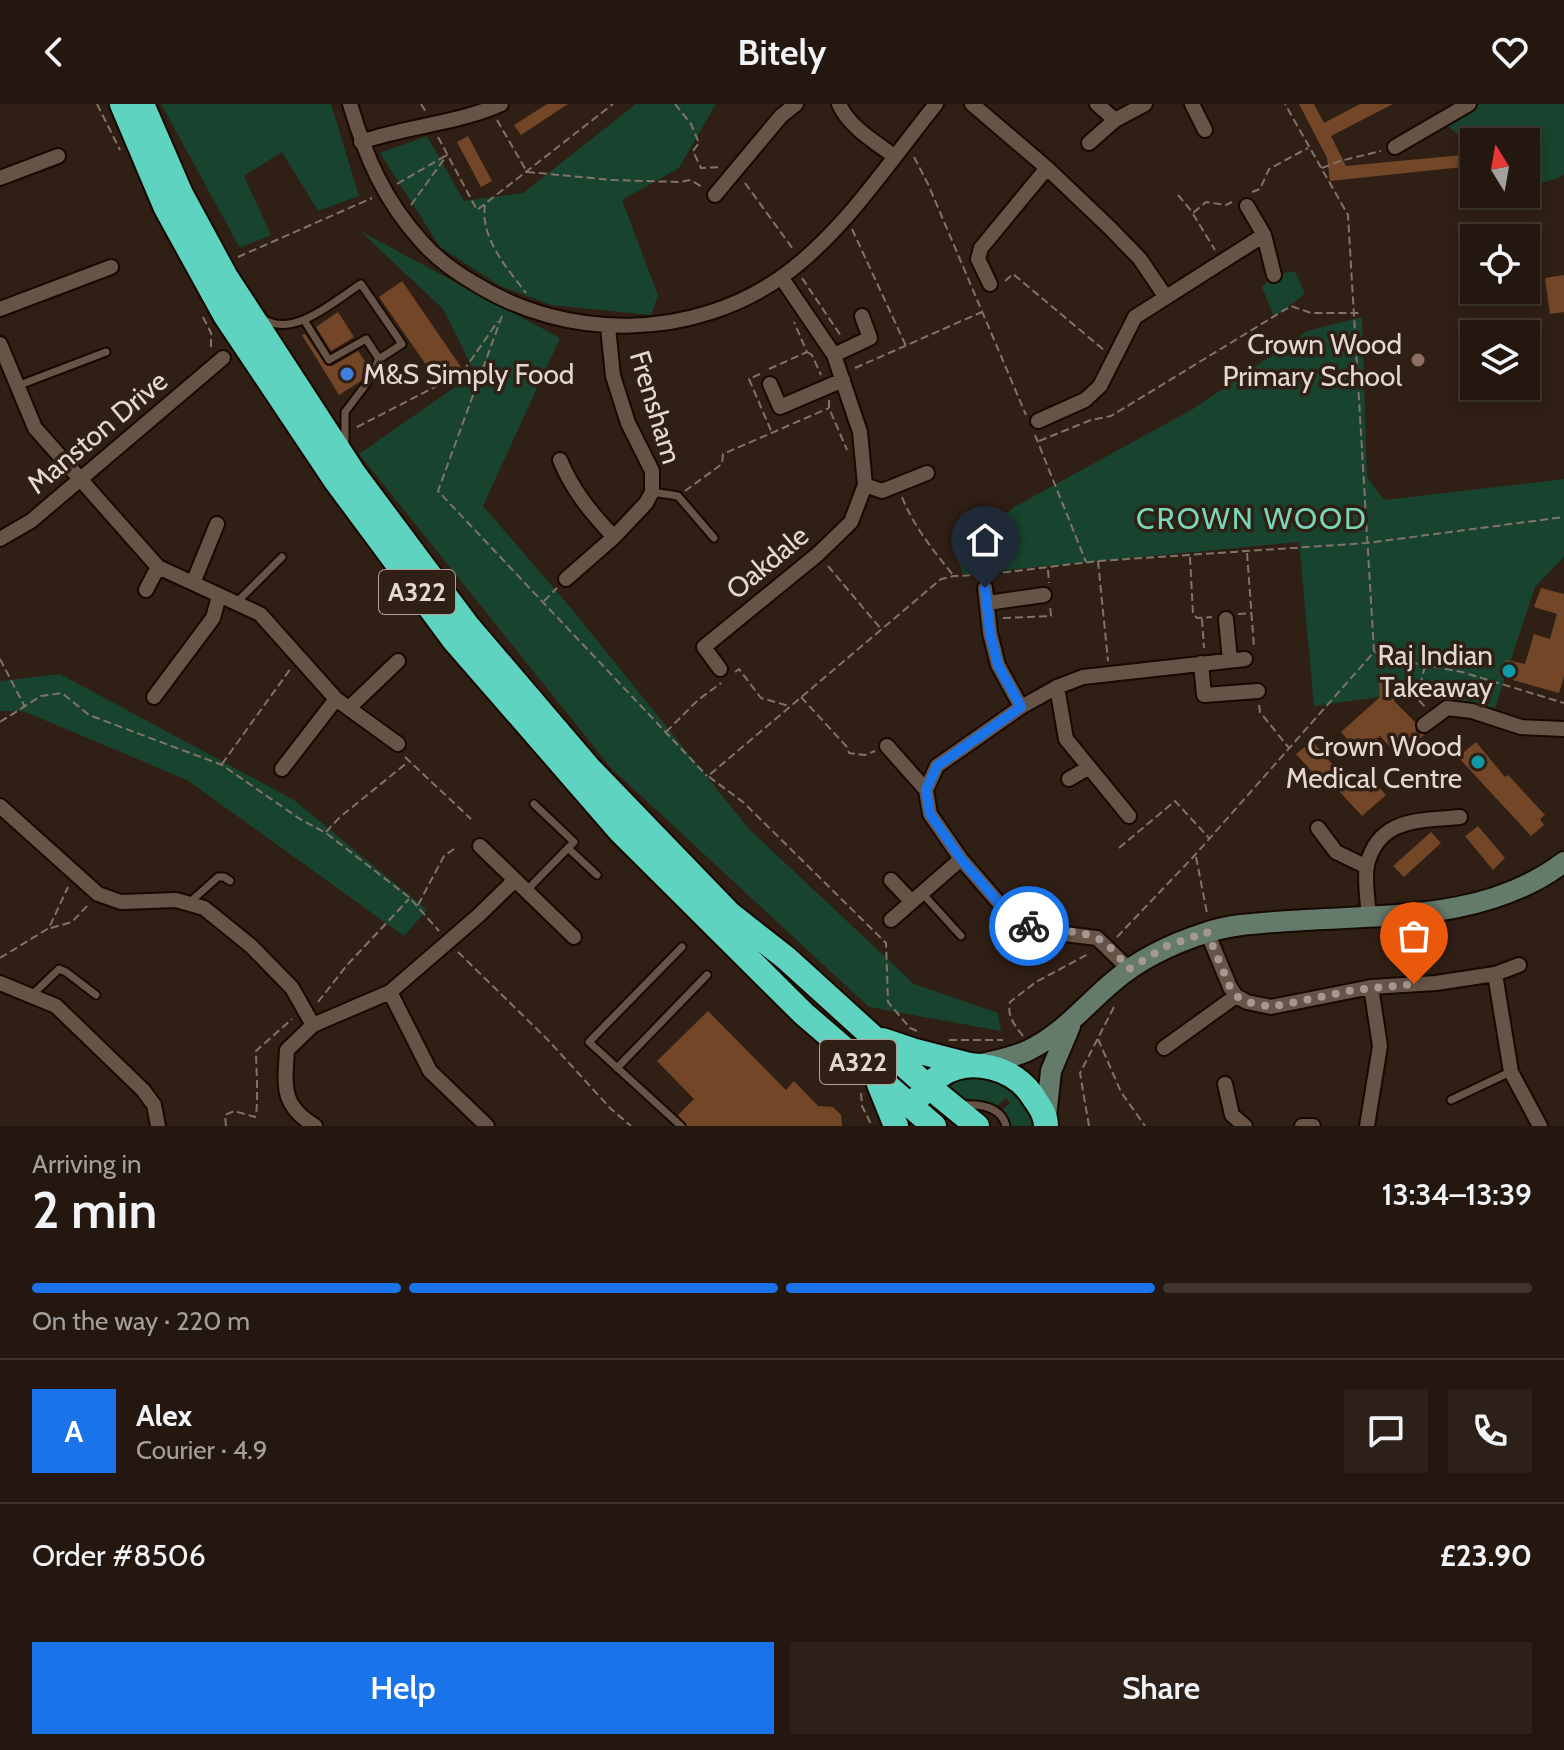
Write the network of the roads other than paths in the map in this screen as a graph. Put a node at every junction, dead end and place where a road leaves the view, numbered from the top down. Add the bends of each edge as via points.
1 (122, 104) edge
2 (142, 104) edge
3 (350, 104) edge
4 (796, 104) edge
5 (839, 104) edge
6 (936, 104) edge
7 (972, 104) edge
8 (1097, 104) edge
9 (1145, 104) edge
10 (1192, 104) edge
11 (1469, 104) edge
12 (496, 106) edge
13 (1115, 120) junction
14 (1205, 130) dead end
15 (361, 142) junction
16 (1089, 143) dead end
17 (1395, 147) road end
18 (58, 156) dead end
19 (894, 156) junction
20 (1047, 168) junction
21 (0, 178) edge
22 (715, 195) road end
23 (1244, 200) road end
24 (1264, 235) junction
25 (111, 267) dead end
26 (1274, 275) dead end
27 (781, 277) junction
28 (994, 284) road end
29 (1165, 296) junction
30 (243, 305) junction
31 (0, 309) edge
32 (862, 316) dead end
33 (304, 320) junction
34 (608, 327) junction
35 (0, 344) edge
36 (106, 352) dead end
37 (834, 355) junction
38 (223, 358) dead end
39 (379, 359) junction
40 (3, 362) edge
41 (843, 380) junction
42 (770, 384) dead end
43 (17, 386) junction
44 (1034, 426) road end
45 (560, 460) dead end
46 (927, 473) dead end
47 (355, 475) junction
48 (80, 481) junction
49 (865, 485) junction
50 (652, 492) junction
51 (217, 524) dead end
52 (614, 537) junction
53 (714, 538) dead end
54 (0, 539) edge
55 (282, 557) dead end
56 (158, 567) junction
57 (566, 579) road end
58 (193, 583) junction
59 (146, 590) dead end
60 (1044, 595) dead end
61 (219, 596) junction
62 (235, 603) junction
63 (1226, 616) road end
64 (398, 661) dead end
65 (1203, 663) junction
66 (720, 669) dead end
67 (1057, 687) junction
68 (1258, 691) dead end
69 (154, 697) dead end
70 (343, 703) junction
71 (1021, 707) junction
72 (1430, 721) road end
73 (1564, 729) edge
74 (398, 744) dead end
75 (887, 746) road end
76 (1088, 768) junction
77 (282, 769) dead end
78 (1069, 779) dead end
79 (926, 790) junction
80 (534, 804) dead end
81 (0, 806) edge
82 (1129, 816) dead end
83 (1460, 817) dead end
84 (1318, 828) dead end
85 (480, 846) dead end
86 (568, 848) junction
87 (961, 859) junction
88 (1564, 862) edge
89 (1367, 867) junction
90 (597, 875) dead end
91 (515, 880) junction
92 (891, 880) dead end
93 (230, 881) dead end
94 (526, 891) junction
95 (917, 898) junction
96 (188, 904) junction
97 (1369, 917) junction
98 (891, 920) dead end
99 (1207, 926) junction
100 (961, 936) dead end
101 (574, 937) dead end
102 (682, 947) dead end
103 (1519, 965) dead end
104 (1129, 969) junction
105 (1495, 974) junction
106 (707, 975) dead end
107 (0, 983) edge
108 (1371, 987) junction
109 (390, 992) junction
110 (32, 995) junction
111 (96, 995) dead end
112 (1236, 996) junction
113 (1072, 1022) junction
114 (313, 1025) junction
115 (872, 1036) junction
116 (1164, 1048) dead end
117 (974, 1065) junction
118 (617, 1068) junction
119 (1511, 1072) junction
120 (1225, 1084) dead end
121 (929, 1087) junction
122 (1451, 1100) dead end
123 (952, 1105) junction
124 (907, 1120) edge
125 (1047, 1122) edge
126 (158, 1126) edge
127 (315, 1126) edge
128 (487, 1126) edge
129 (681, 1126) edge
130 (934, 1126) edge
131 (977, 1126) edge
132 (1006, 1126) edge
133 (1245, 1126) edge
134 (1302, 1126) edge
135 (1313, 1126) edge
136 (1367, 1126) edge
137 (1540, 1126) edge

1 - 124 highway, A322 via 166,208 225,315 336,481 454,640 621,832
2 - 30 highway, A322 via 191,216
3 - 15 street
4 - 22 street
5 - 19 street via 858,129
6 - 19 street
7 - 20 street
8 - 13 street
9 - 13 street
10 - 14 street
11 - 17 street
12 - 15 street
13 - 16 street
15 - 34 street via 378,182 423,244 443,262 507,302
18 - 21 street
19 - 27 street via 843,221
20 - 28 street via 981,248 978,259
20 - 29 street via 1140,259
23 - 24 street
24 - 26 street
24 - 29 street
25 - 31 street
27 - 34 street via 706,314
27 - 37 street, Oakdale
29 - 44 street via 1135,317 1100,386 1085,400
30 - 33 lane via 268,322
30 - 47 highway, A322
32 - 37 street via 870,338
33 - 39 lane via 329,360 366,339
33 - 39 lane via 361,284 402,344
34 - 50 street, Frensham via 613,376 652,471
35 - 40 street
36 - 43 lane
37 - 41 street, Oakdale
38 - 48 street, Manston Drive
39 - 47 lane via 345,412 345,443
40 - 43 street
41 - 42 street via 780,407
41 - 49 street, Oakdale via 860,432
43 - 48 street via 35,428
45 - 52 street via 589,511
46 - 49 street via 882,491
47 - 115 highway, A322 via 467,625 589,768 730,914
48 - 54 street, Manston Drive
48 - 56 street
49 - 66 street, Oakdale via 851,522 704,647
50 - 52 street, Frensham
50 - 53 lane via 678,496
51 - 58 street
52 - 57 street, Frensham
55 - 62 lane
56 - 58 street
56 - 59 street
58 - 61 street
60 - 71 street via 986,596 998,665
61 - 62 street
61 - 69 street via 213,618
62 - 70 street via 260,614
63 - 65 street via 1238,659
64 - 70 street
65 - 67 street via 1083,677
65 - 68 street via 1204,695
67 - 71 street
67 - 76 street via 1066,739
70 - 74 street
70 - 77 street
71 - 79 street via 937,766
72 - 73 street via 1447,708 1521,727
75 - 79 street
76 - 78 street
76 - 82 street
79 - 87 street via 930,814
80 - 86 lane via 574,842
81 - 96 street via 98,894 121,902
83 - 89 street via 1404,822 1379,838
84 - 89 street via 1336,852
85 - 91 street
86 - 90 lane
86 - 94 lane
87 - 95 street
87 - 104 street via 1020,924 1097,938
88 - 97 street via 1522,889 1479,904
89 - 97 street
91 - 94 street
91 - 109 street
92 - 95 street
93 - 96 lane via 218,877
94 - 101 street
95 - 98 street
95 - 100 lane
96 - 114 street via 204,908 251,946 292,988
97 - 99 street
99 - 104 street
99 - 112 street
102 - 118 lane via 589,1042
103 - 105 street
104 - 113 street
105 - 108 street
105 - 119 street
106 - 118 lane
107 - 110 street
108 - 112 street via 1271,1007
108 - 136 street via 1380,1046
109 - 114 street
109 - 128 street via 430,1071
110 - 111 lane via 59,969
110 - 126 street via 56,1006 143,1090 154,1105
112 - 116 street
113 - 117 street via 1028,1051
113 - 125 street via 1051,1071
114 - 127 street via 287,1050 284,1091 300,1118
115 - 117 highway, A322
115 - 121 highway, A322
117 - 121 highway via 942,1073
117 - 125 highway via 1004,1071 1021,1082
118 - 129 lane
119 - 122 lane
119 - 137 street
120 - 133 street via 1232,1115
121 - 123 highway, A322
121 - 124 highway
123 - 131 highway, A322
123 - 132 lane via 985,1104 1004,1118
124 - 130 highway, A322
134 - 135 street

